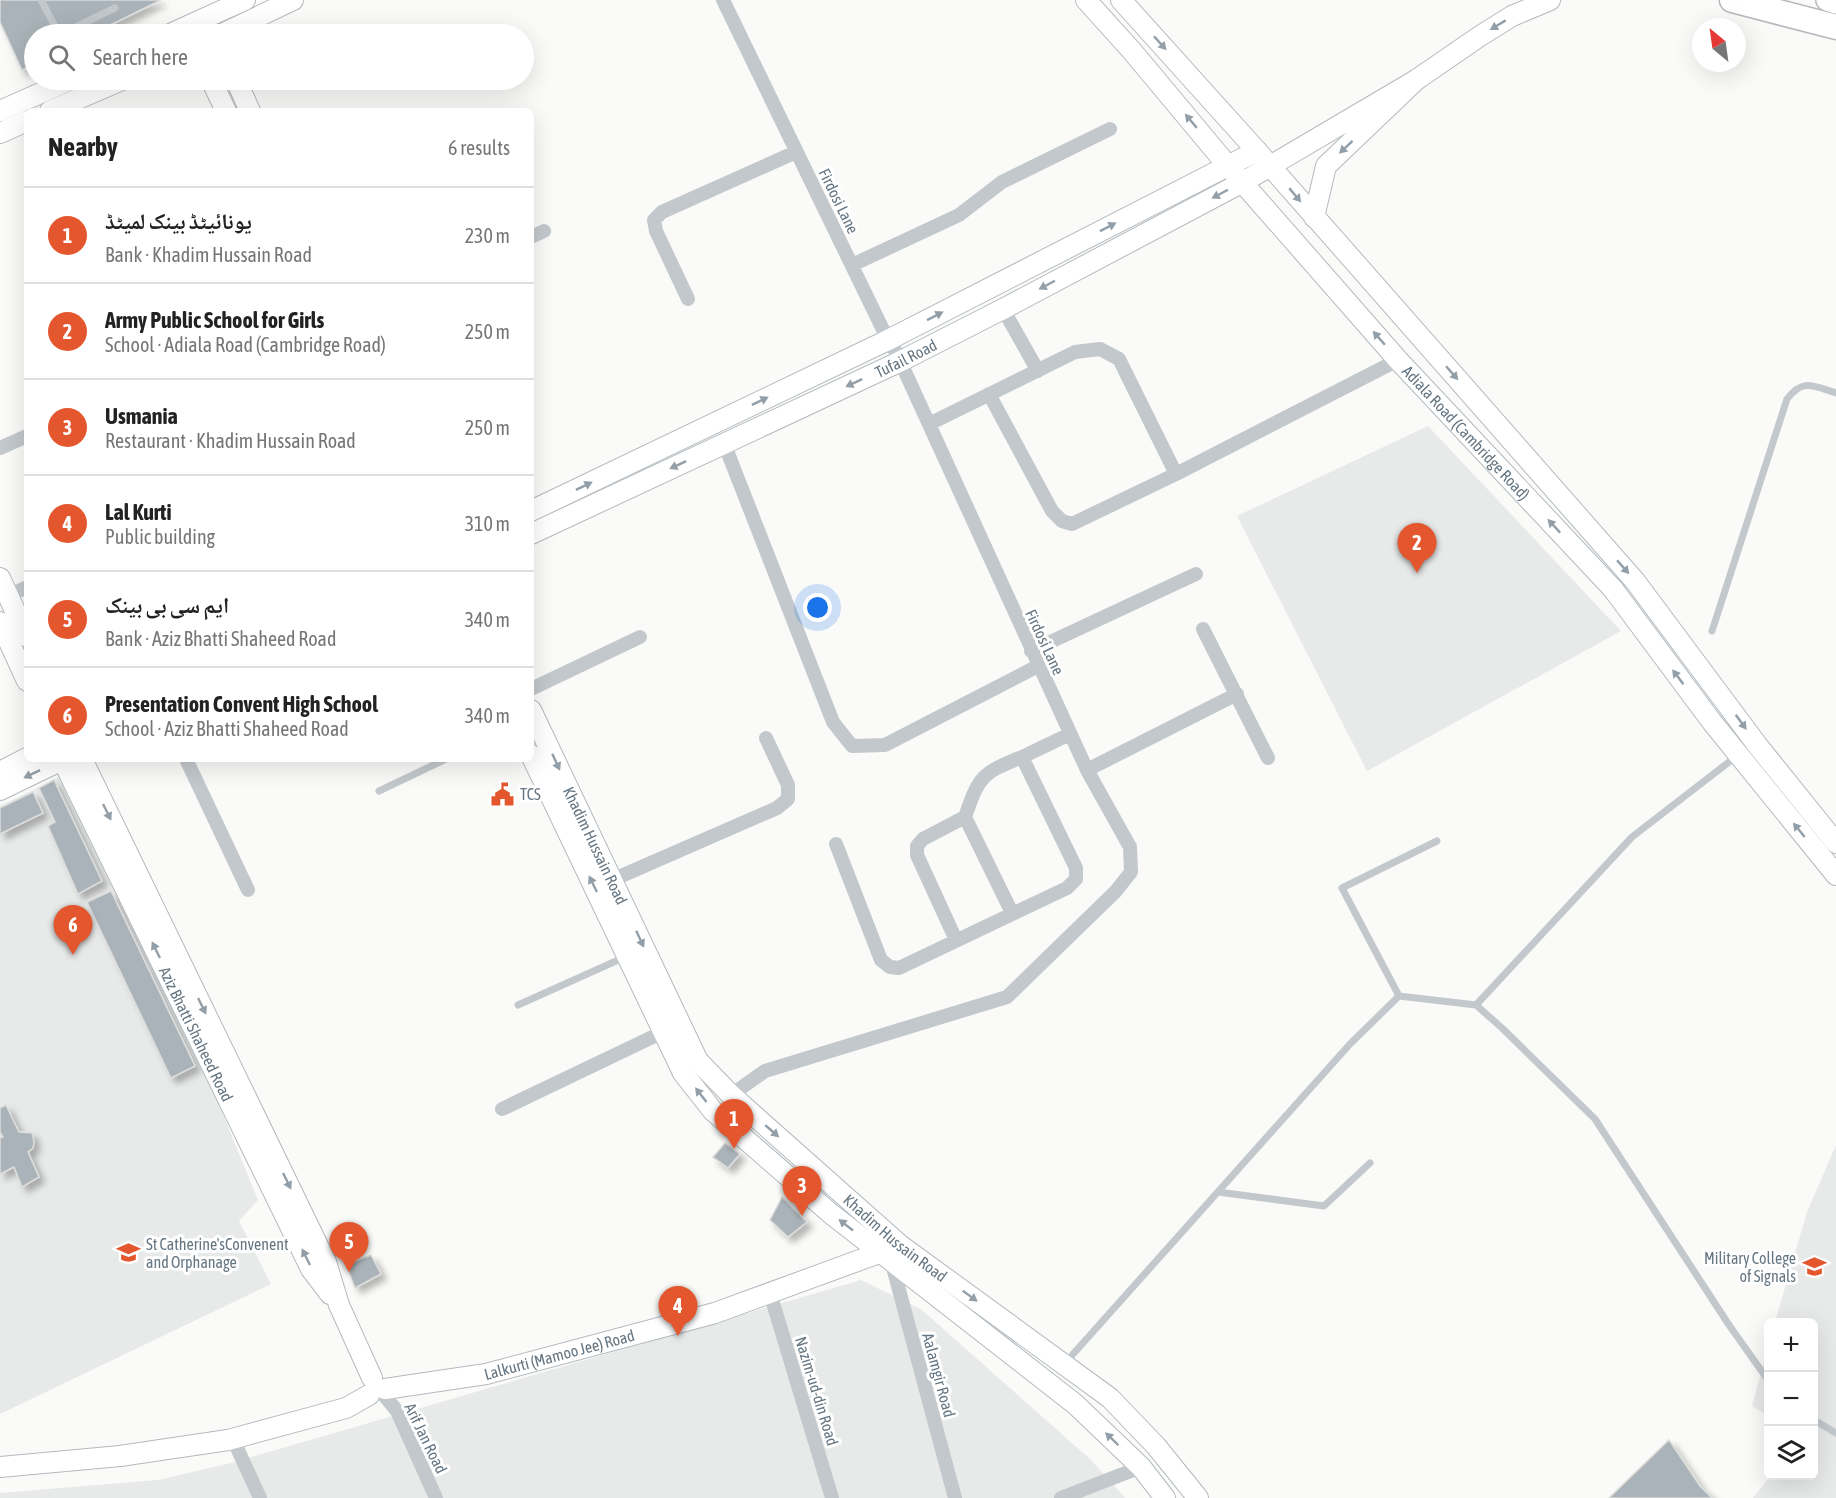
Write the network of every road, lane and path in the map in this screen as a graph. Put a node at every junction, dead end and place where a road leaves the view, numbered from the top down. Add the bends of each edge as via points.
1 (41, 0) edge
2 (245, 0) edge
3 (293, 0) edge
4 (723, 0) edge
5 (1086, 0) edge
6 (1121, 0) edge
7 (1550, 0) edge
8 (1732, 0) edge
9 (1827, 0) edge
10 (1836, 3) edge
11 (115, 8) dead end
12 (54, 24) edge
13 (81, 24) edge
14 (214, 24) edge
15 (243, 24) edge
16 (1836, 27) edge
17 (1416, 80) junction
18 (47, 90) edge
19 (99, 90) edge
20 (216, 90) edge
21 (241, 90) edge
22 (57, 108) edge
23 (225, 108) edge
24 (249, 108) edge
25 (0, 111) edge
26 (24, 122) edge
27 (1110, 129) dead end
28 (0, 133) edge
29 (1257, 151) junction
30 (796, 152) junction
31 (1228, 166) junction
32 (1271, 166) junction
33 (1243, 182) junction
34 (1314, 217) junction
35 (852, 265) junction
36 (688, 299) dead end
37 (1003, 309) junction
38 (888, 340) junction
39 (1398, 360) junction
40 (899, 362) junction
41 (1038, 371) junction
42 (1836, 393) edge
43 (989, 394) junction
44 (929, 424) junction
45 (24, 437) edge
46 (724, 443) junction
47 (0, 448) edge
48 (1176, 474) junction
49 (534, 510) edge
50 (534, 533) edge
51 (1196, 574) dead end
52 (0, 578) edge
53 (24, 588) edge
54 (8, 596) junction
55 (0, 622) edge
56 (1203, 629) dead end
57 (24, 631) edge
58 (1712, 631) dead end
59 (640, 637) dead end
60 (1031, 651) junction
61 (1038, 666) junction
62 (24, 674) edge
63 (534, 688) edge
64 (1237, 694) junction
65 (534, 716) edge
66 (1070, 734) junction
67 (766, 738) dead end
68 (1739, 755) junction
69 (1022, 757) junction
70 (1268, 758) dead end
71 (24, 760) edge
72 (534, 761) edge
73 (57, 762) edge
74 (64, 762) edge
75 (83, 762) edge
76 (187, 762) edge
77 (440, 762) edge
78 (1087, 770) junction
79 (0, 772) edge
80 (0, 790) edge
81 (379, 791) dead end
82 (965, 817) junction
83 (1437, 841) dead end
84 (1836, 843) edge
85 (836, 844) dead end
86 (1836, 875) edge
87 (612, 880) junction
88 (248, 890) dead end
89 (1012, 913) junction
90 (956, 940) junction
91 (628, 956) junction
92 (1399, 996) junction
93 (518, 1005) dead end
94 (1476, 1005) junction
95 (663, 1032) junction
96 (731, 1095) junction
97 (502, 1109) dead end
98 (1370, 1163) dead end
99 (1218, 1192) junction
100 (891, 1252) junction
101 (770, 1293) junction
102 (339, 1305) junction
103 (1064, 1365) junction
104 (1764, 1374) edge
105 (377, 1389) junction
106 (1818, 1422) edge
107 (1836, 1433) edge
108 (233, 1439) junction
109 (0, 1467) edge
110 (1141, 1467) junction
111 (260, 1498) edge
112 (436, 1498) edge
113 (832, 1498) edge
114 (955, 1498) edge
115 (1061, 1498) edge
116 (1165, 1498) edge
117 (1198, 1498) edge

1 - 12 lane
2 - 14 main road
3 - 15 main road
4 - 30 street, Firdosi Lane
31 -> 5 main road, Adiala Road (Cambridge Road)
6 -> 29 main road, Adiala Road (Cambridge Road)
7 -> 17 main road via 1512,16
8 - 16 highway
9 - 10 main road
11 - 13 lane
17 - 32 main road, Tufail Road
17 -> 34 main road via 1326,166
18 - 25 main road
19 - 22 main road
20 - 23 main road
21 - 24 main road
26 - 28 main road
27 - 35 street via 1002,182 959,215
29 - 31 main road, Tufail Road
29 - 32 main road, Adiala Road (Cambridge Road)
30 - 35 street, Firdosi Lane
30 - 36 street via 662,212 654,220
31 - 33 main road, Adiala Road (Cambridge Road)
38 -> 31 main road, Tufail Road
32 - 33 main road, Tufail Road
32 -> 34 main road, Adiala Road (Cambridge Road)
33 -> 37 main road, Tufail Road
39 -> 33 main road, Adiala Road (Cambridge Road)
34 -> 84 main road, Adiala Road (Cambridge Road) via 1635,581
35 - 38 street, Firdosi Lane
37 - 40 main road, Tufail Road
37 - 41 street
38 - 40 street, Firdosi Lane
49 -> 38 main road, Tufail Road
39 - 48 street
68 -> 39 main road, Adiala Road (Cambridge Road) via 1613,589
40 - 44 street, Firdosi Lane
40 -> 46 main road, Tufail Road
41 - 43 street
41 - 48 street via 1075,352 1101,349 1119,359
42 - 58 lane via 1806,384 1795,388 1787,399
43 - 44 street
43 - 48 street via 1052,512 1062,521 1072,524
44 - 60 street, Firdosi Lane
45 - 47 street
46 -> 50 main road, Tufail Road
46 - 61 street via 833,722 852,746 885,745
51 - 60 street
52 - 54 main road
53 - 54 street
54 - 57 main road
55 - 62 main road
56 - 64 street
59 - 63 street
60 - 61 street, Firdosi Lane
61 - 66 street, Firdosi Lane
64 - 70 street
64 - 78 street
65 -> 87 main road, Khadim Hussain Road
66 - 69 street
66 - 78 street, Firdosi Lane
67 - 87 street via 788,785 788,799 777,808
86 -> 68 main road, Adiala Road (Cambridge Road)
68 - 94 lane via 1632,837
69 - 82 street via 993,768 976,786
69 - 89 street via 1076,868 1076,879 1067,888
71 - 79 main road
91 -> 72 main road, Khadim Hussain Road
73 -> 80 main road
102 -> 74 main road, Aziz Bhatti Shaheed Road via 311,1269
75 -> 102 main road, Aziz Bhatti Shaheed Road via 326,1262
76 - 88 street
77 - 81 lane
78 - 96 street, Firdosi Lane via 1130,847 1131,872 1007,997 765,1071
82 - 89 street
82 - 90 street via 917,846 917,855
83 - 92 lane via 1342,888
85 - 90 street via 881,960 899,968
87 -> 96 main road, Khadim Hussain Road via 698,1061
89 - 90 street
91 - 93 lane
91 - 95 main road, Khadim Hussain Road
92 - 94 lane
92 - 99 lane via 1350,1044
94 - 104 lane via 1595,1119
95 - 97 street
100 -> 95 main road, Khadim Hussain Road via 830,1212 713,1111 683,1072
96 -> 100 main road, Khadim Hussain Road
98 - 99 lane via 1324,1206
99 - 103 lane
100 - 101 main road, Lalkurti (Mamoo Jee) Road
100 -> 103 main road, Khadim Hussain Road
110 -> 100 main road, Khadim Hussain Road via 1075,1404
100 - 114 street, Aalamgir Road
101 - 105 main road, Lalkurti (Mamoo Jee) Road via 715,1313 486,1374
101 - 113 street, Nazim-ud-din Road
102 - 105 main road, Aziz Bhatti Shaheed Road
103 - 117 main road, Khadim Hussain Road via 1110,1398
105 - 108 main road, Lalkurti (Mamoo Jee) Road via 346,1408
105 - 112 street, Arif Jan Road via 397,1412
106 - 107 lane
108 - 109 main road, Lalkurti (Mamoo Jee) Road via 120,1456
108 - 111 street
110 - 115 street
110 - 116 main road, Khadim Hussain Road

